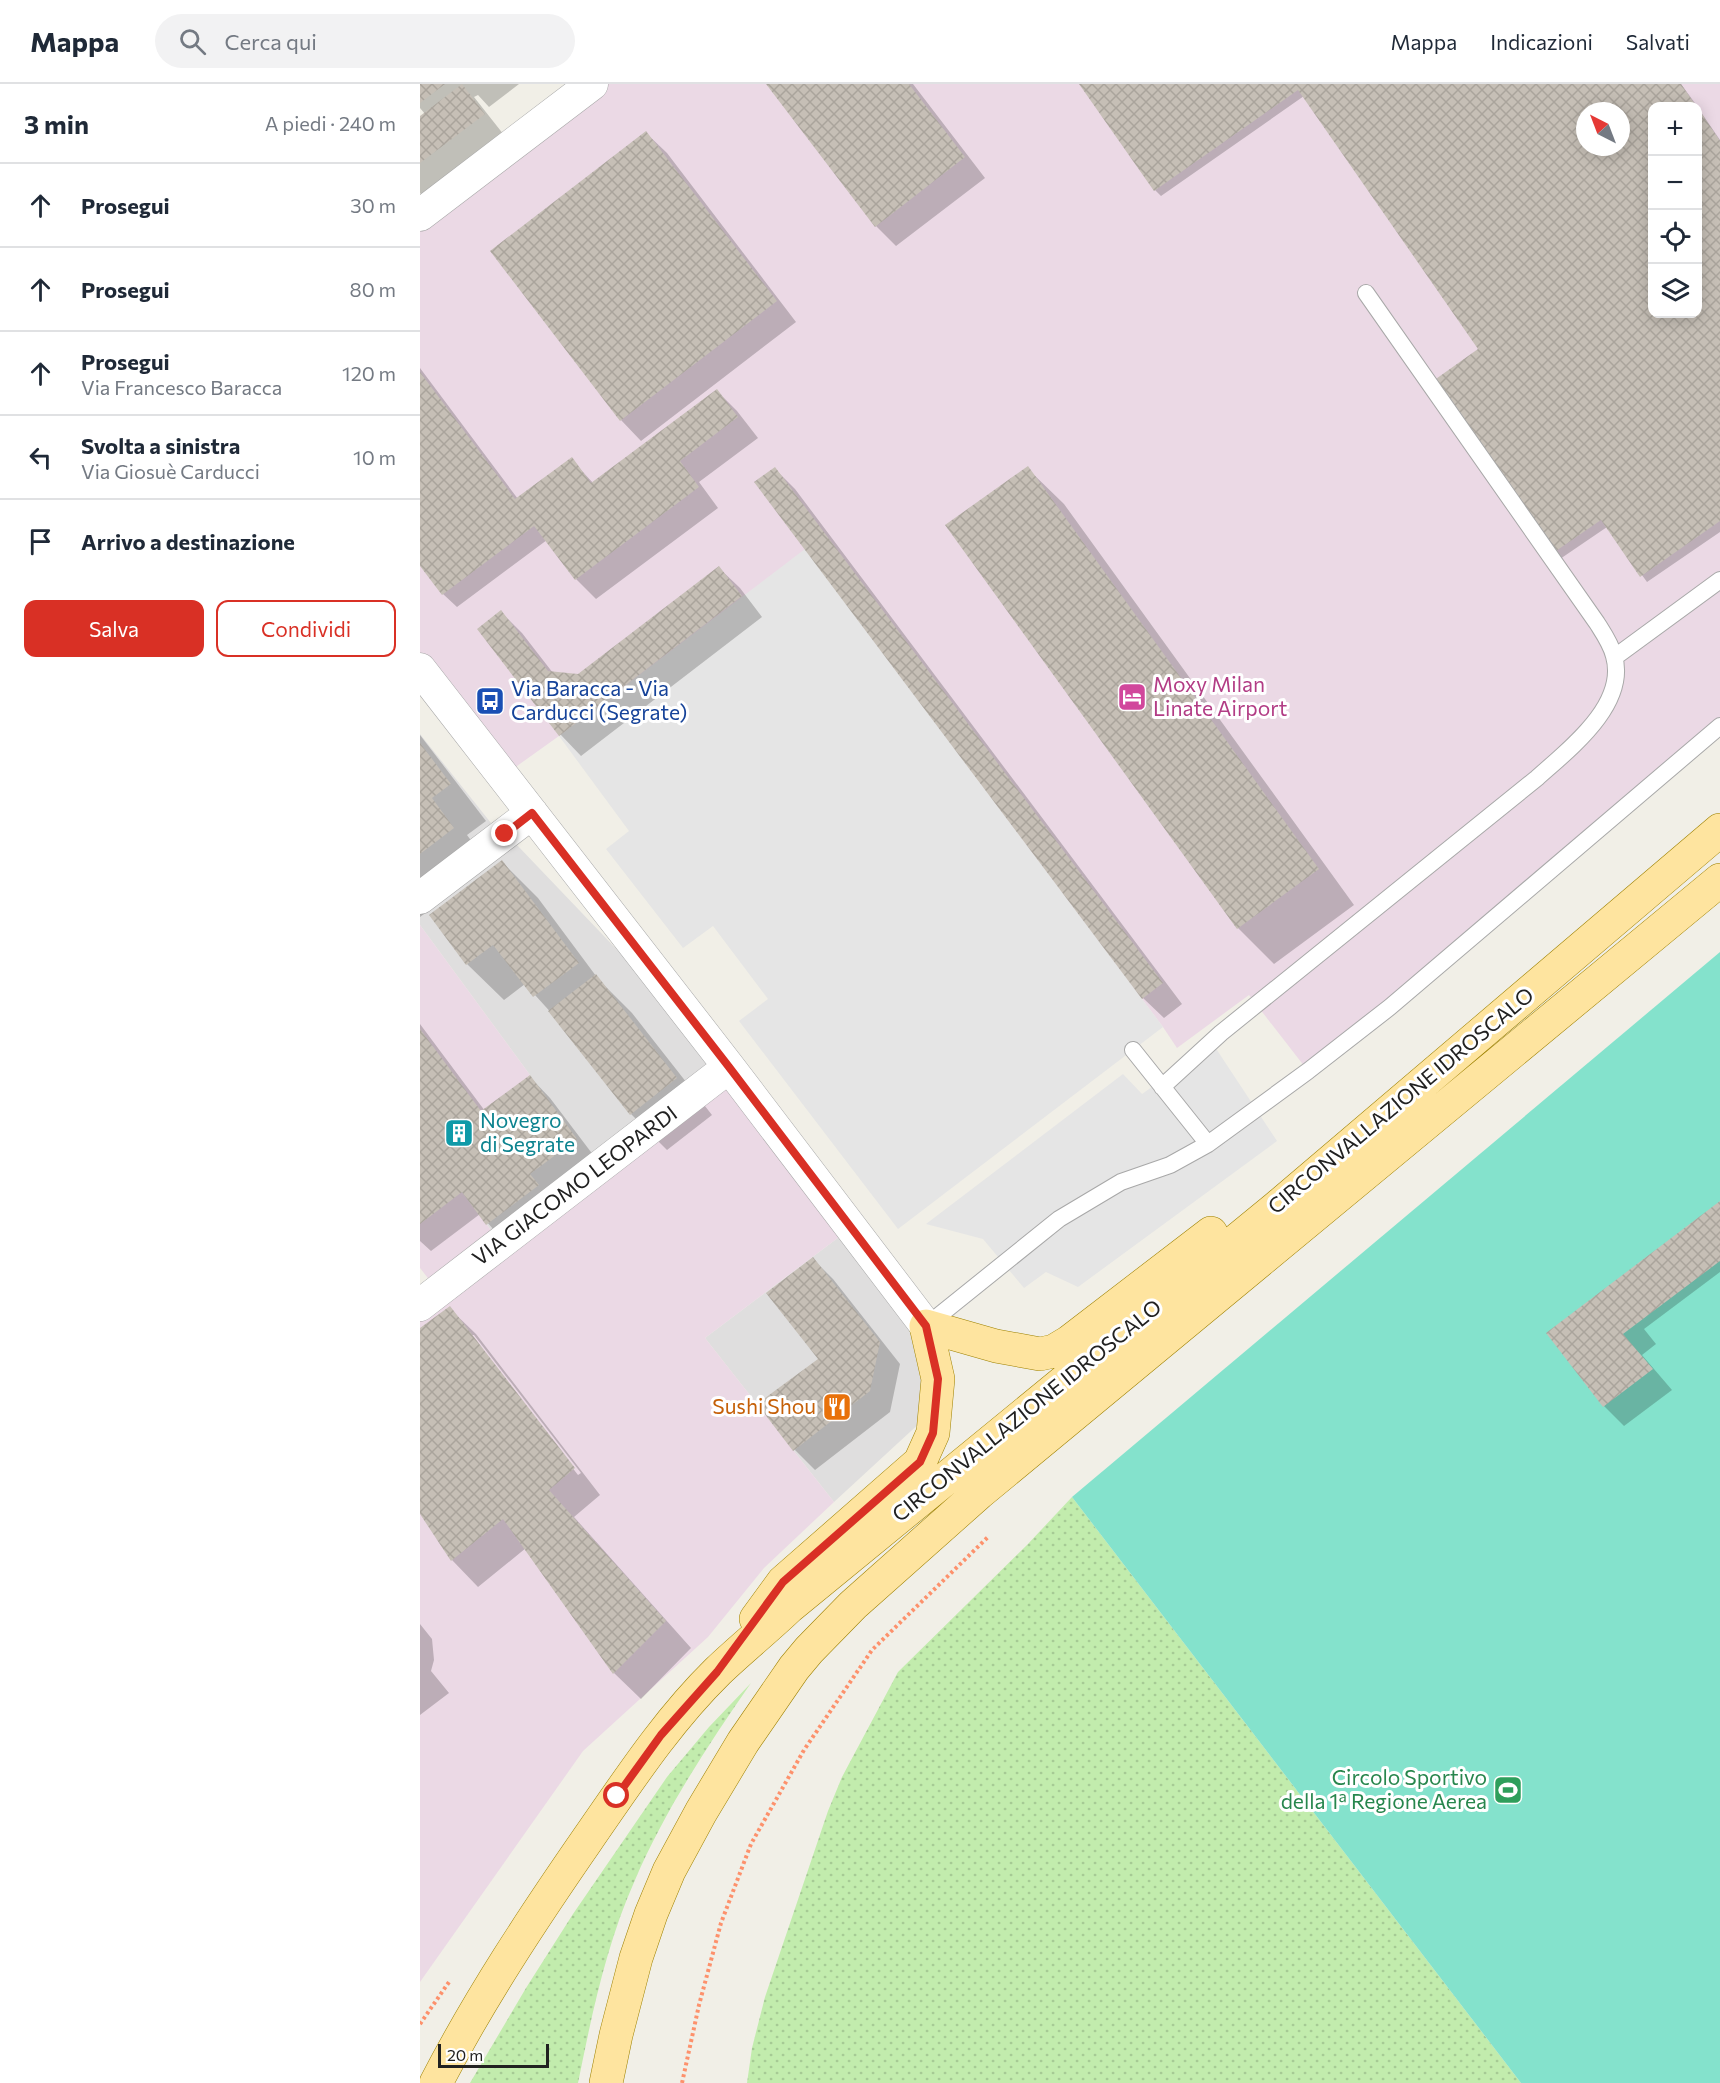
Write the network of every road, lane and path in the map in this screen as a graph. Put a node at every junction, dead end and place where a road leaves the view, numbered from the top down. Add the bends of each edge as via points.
1 (592, 84) edge
2 (420, 215) edge
3 (1366, 293) dead end
4 (1720, 580) edge
5 (1615, 657) junction
6 (420, 669) edge
7 (1720, 726) edge
8 (532, 813) junction
9 (1720, 830) edge
10 (1720, 880) edge
11 (420, 898) edge
12 (1133, 1050) dead end
13 (729, 1067) junction
14 (1162, 1087) junction
15 (1208, 1144) junction
16 (1276, 1208) junction
17 (420, 1305) edge
18 (926, 1326) junction
19 (996, 1528) dead end
20 (717, 1672) junction
21 (548, 1897) junction
22 (420, 2065) edge
23 (436, 2083) edge
24 (606, 2083) edge
25 (682, 2083) edge

1 - 2 street
3 - 5 lane via 1597,623
4 - 5 lane
5 - 14 lane via 1612,691 1586,734
6 - 8 street
7 - 15 lane via 1390,1007
8 - 11 street
8 - 13 street
9 - 16 main road, CIRCONVALLAZIONE IDROSCALO
10 - 24 main road, CIRCONVALLAZIONE IDROSCALO via 979,1493 853,1605 809,1650 743,1742 669,1871 636,1958
12 - 14 lane
13 - 17 street, VIA GIACOMO LEOPARDI
13 - 18 street
14 - 15 lane
15 - 18 lane via 1170,1165 1121,1182 1059,1219
16 - 18 main road via 1220,1226 1054,1350 1040,1354 996,1346
16 - 20 main road, CIRCONVALLAZIONE IDROSCALO via 826,1577
18 - 20 main road via 938,1379 933,1433 920,1462 783,1582
19 - 25 path via 872,1650 804,1750 751,1844 721,1923
20 - 21 main road, CIRCONVALLAZIONE IDROSCALO via 661,1735
21 - 22 main road
21 - 23 main road, CIRCONVALLAZIONE IDROSCALO

